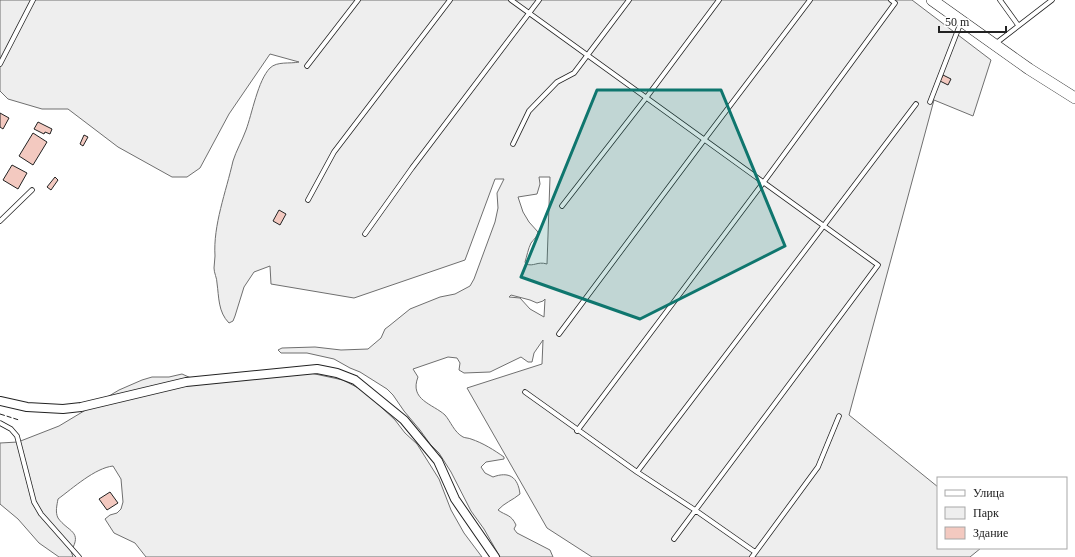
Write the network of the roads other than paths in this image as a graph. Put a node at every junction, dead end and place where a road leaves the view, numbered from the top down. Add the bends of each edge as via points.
1 (33, 0) edge
2 (358, 0) edge
3 (450, 0) edge
4 (510, 0) edge
5 (539, 0) edge
6 (629, 0) edge
7 (719, 0) edge
8 (810, 0) edge
9 (891, 0) edge
10 (932, 0) edge
11 (1000, 0) edge
12 (1052, 0) edge
13 (529, 13) junction
14 (961, 21) junction
15 (1018, 25) junction
16 (994, 45) junction
17 (586, 55) junction
18 (0, 64) edge
19 (307, 66) dead end
20 (646, 98) junction
21 (1075, 98) edge
22 (930, 102) dead end
23 (916, 104) dead end
24 (704, 140) junction
25 (513, 144) dead end
26 (763, 183) junction
27 (32, 190) dead end
28 (308, 200) dead end
29 (562, 206) dead end
30 (0, 222) edge
31 (822, 225) junction
32 (365, 234) dead end
33 (559, 334) dead end
34 (525, 392) dead end
35 (0, 401) edge
36 (839, 416) dead end
37 (0, 423) edge
38 (577, 431) junction
39 (637, 472) junction
40 (695, 510) junction
41 (674, 539) dead end
42 (755, 552) junction
43 (79, 557) edge
44 (495, 557) edge
45 (752, 557) edge

1 - 18 lane
2 - 19 lane
3 - 28 lane via 334,152
4 - 13 lane
5 - 13 lane
6 - 17 lane
7 - 20 lane
8 - 24 lane
9 - 26 lane via 895,3
10 - 14 street
11 - 15 lane
12 - 15 lane
13 - 17 lane
13 - 32 lane
14 - 16 street
14 - 22 lane
15 - 16 lane
16 - 21 street
17 - 20 lane
17 - 25 lane via 574,73 557,82 528,111
20 - 24 lane
20 - 29 lane
23 - 31 lane
24 - 26 lane
24 - 33 lane
26 - 31 lane
26 - 38 lane
27 - 30 lane
31 - 39 lane
31 - 40 lane via 878,265
34 - 38 lane
35 - 44 street via 27,407 63,409 186,382 317,369 337,373 355,380 404,420 438,461 455,499
36 - 42 lane via 818,467
37 - 43 lane via 17,436 34,502 41,514
38 - 39 lane
39 - 40 lane
40 - 41 lane
40 - 42 lane
42 - 45 lane

